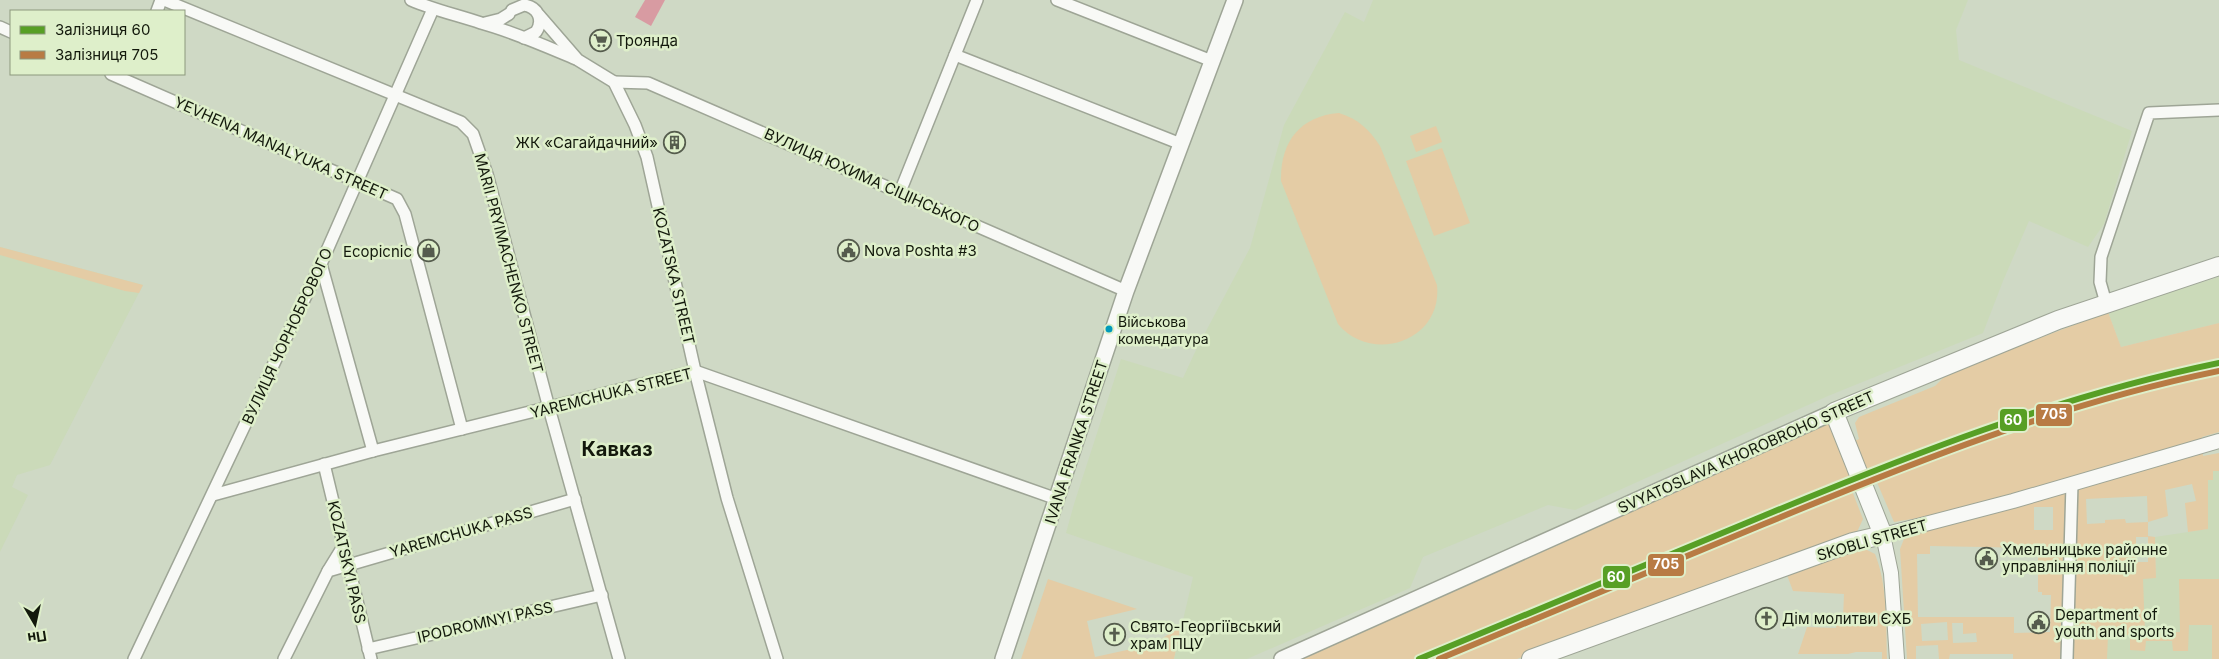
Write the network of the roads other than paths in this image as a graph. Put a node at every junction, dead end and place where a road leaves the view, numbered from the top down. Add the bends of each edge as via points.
1 (163, 0) edge
2 (411, 0) edge
3 (977, 0) edge
4 (1057, 0) edge
5 (1235, 0) edge
6 (511, 8) edge
7 (535, 8) edge
8 (433, 9) junction
9 (483, 23) junction
10 (519, 36) junction
11 (955, 55) junction
12 (578, 60) junction
13 (1212, 61) junction
14 (129, 77) edge
15 (614, 82) junction
16 (395, 95) junction
17 (2219, 110) edge
18 (1181, 144) junction
19 (356, 182) junction
20 (900, 192) junction
21 (320, 264) junction
22 (2219, 266) edge
23 (1126, 291) junction
24 (2106, 303) junction
25 (695, 370) junction
26 (549, 408) junction
27 (1834, 412) junction
28 (462, 428) junction
29 (2219, 441) edge
30 (373, 451) junction
31 (324, 464) junction
32 (2072, 484) junction
33 (213, 495) junction
34 (575, 499) junction
35 (1057, 499) junction
36 (1883, 535) junction
37 (344, 545) junction
38 (348, 565) junction
39 (328, 572) junction
40 (602, 595) junction
41 (369, 654) edge
42 (1540, 657) edge
43 (134, 659) edge
44 (284, 659) edge
45 (619, 659) edge
46 (777, 659) edge
47 (1003, 659) edge
48 (1282, 659) edge
49 (1897, 659) edge
50 (2067, 659) edge

1 - 16 street, MARII PRYIMACHENKO STREET
2 - 8 street
3 - 11 street
4 - 13 street
5 - 13 main road, IVANA FRANKA STREET
6 - 7 street via 524,5
6 - 9 street via 501,20
6 - 10 street via 509,28
7 - 10 street via 538,28 532,35
7 - 12 street
8 - 9 street
8 - 16 street, ВУЛИЦЯ ЧОРНОБРОВОГО
9 - 10 street
10 - 12 street
11 - 18 street
11 - 20 street
12 - 15 street
13 - 18 main road, IVANA FRANKA STREET
14 - 19 street, YEVHENA MANALYUKA STREET
15 - 20 street, ВУЛИЦЯ ЮХИМА СІЦІНСЬКОГО via 648,83
15 - 25 street, KOZATSKA STREET via 636,125 647,157
16 - 19 street, ВУЛИЦЯ ЧОРНОБРОВОГО
16 - 26 street, MARII PRYIMACHENKO STREET via 462,122 473,134 487,174
17 - 24 street via 2149,113 2102,256 2100,282
18 - 23 main road, IVANA FRANKA STREET
19 - 21 street, ВУЛИЦЯ ЧОРНОБРОВОГО
19 - 28 street, YEVHENA MANALYUKA STREET via 397,199 405,214
20 - 23 street, ВУЛИЦЯ ЮХИМА СІЦІНСЬКОГО
21 - 30 street
21 - 33 street, ВУЛИЦЯ ЧОРНОБРОВОГО
22 - 24 main road, SVYATOSLAVA KHOROBROHO STREET
23 - 35 main road, IVANA FRANKA STREET
24 - 27 main road, SVYATOSLAVA KHOROBROHO STREET
25 - 26 street, YAREMCHUKA STREET
25 - 35 street, YAREMCHUKA STREET
25 - 46 street, KOZATSKA STREET via 726,498
26 - 28 street, YAREMCHUKA STREET
26 - 34 street, MARII PRYIMACHENKO STREET
27 - 36 main road
27 - 48 main road, SVYATOSLAVA KHOROBROHO STREET
28 - 30 street, YAREMCHUKA STREET
29 - 32 street, SKOBLI STREET
30 - 31 street, YAREMCHUKA STREET
31 - 33 street, YAREMCHUKA STREET
31 - 37 street, KOZATSKYI PASS
32 - 36 street, SKOBLI STREET
32 - 50 street
33 - 43 street, ВУЛИЦЯ ЧОРНОБРОВОГО
34 - 38 street, YAREMCHUKA PASS
34 - 40 street, MARII PRYIMACHENKO STREET
35 - 47 main road, IVANA FRANKA STREET
36 - 42 main road, SKOBLI STREET via 1852,542
36 - 49 street via 1891,573
37 - 38 street, KOZATSKYI PASS
37 - 39 street
38 - 39 street, YAREMCHUKA PASS
38 - 41 street, KOZATSKYI PASS
39 - 44 street
40 - 41 street, IPODROMNYI PASS
40 - 45 street, MARII PRYIMACHENKO STREET

